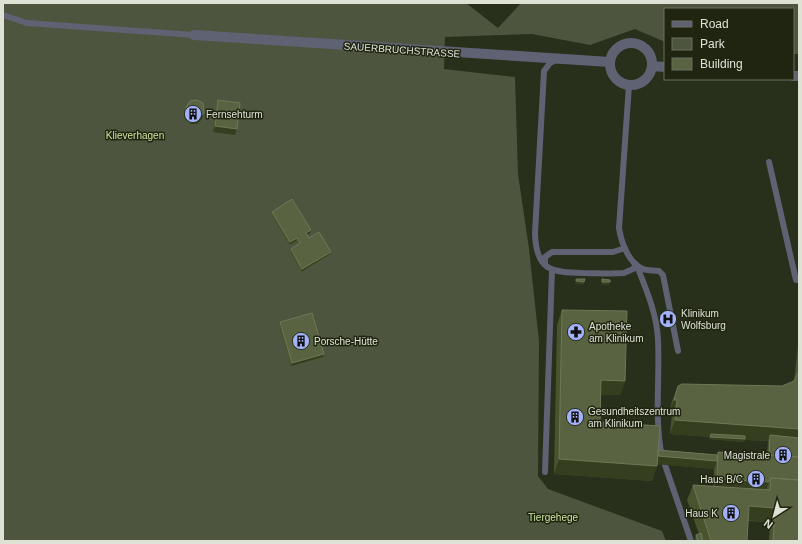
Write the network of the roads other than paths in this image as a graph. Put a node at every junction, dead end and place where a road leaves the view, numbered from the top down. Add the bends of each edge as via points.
1 (3, 15) edge
2 (194, 35) joint
3 (559, 59) junction
4 (610, 62) junction
5 (653, 66) junction
6 (664, 66) edge
7 (630, 85) junction
8 (769, 162) dead end
9 (625, 248) junction
10 (636, 264) junction
11 (545, 265) junction
12 (552, 270) junction
13 (799, 280) edge
14 (678, 351) dead end
15 (545, 472) dead end
16 (691, 541) edge

1 - 2 lane via 28,23
2 - 3 street, SAUERBRUCHSTRASSE
3 - 4 street, SAUERBRUCHSTRASSE
3 - 11 lane via 550,63 544,71 535,233 536,251
4 - 5 street via 618,47 633,42 648,50
4 - 7 street via 615,78
5 - 6 street
5 - 7 street via 645,80
7 - 9 lane via 619,228
8 - 13 lane via 796,280
9 - 10 lane
9 - 11 lane via 612,252 552,252 545,257
10 - 12 lane via 630,271 618,274
10 - 14 lane via 643,269 659,271 664,275
10 - 16 lane via 653,312 658,339 658,423 664,462
11 - 12 lane
12 - 15 lane

